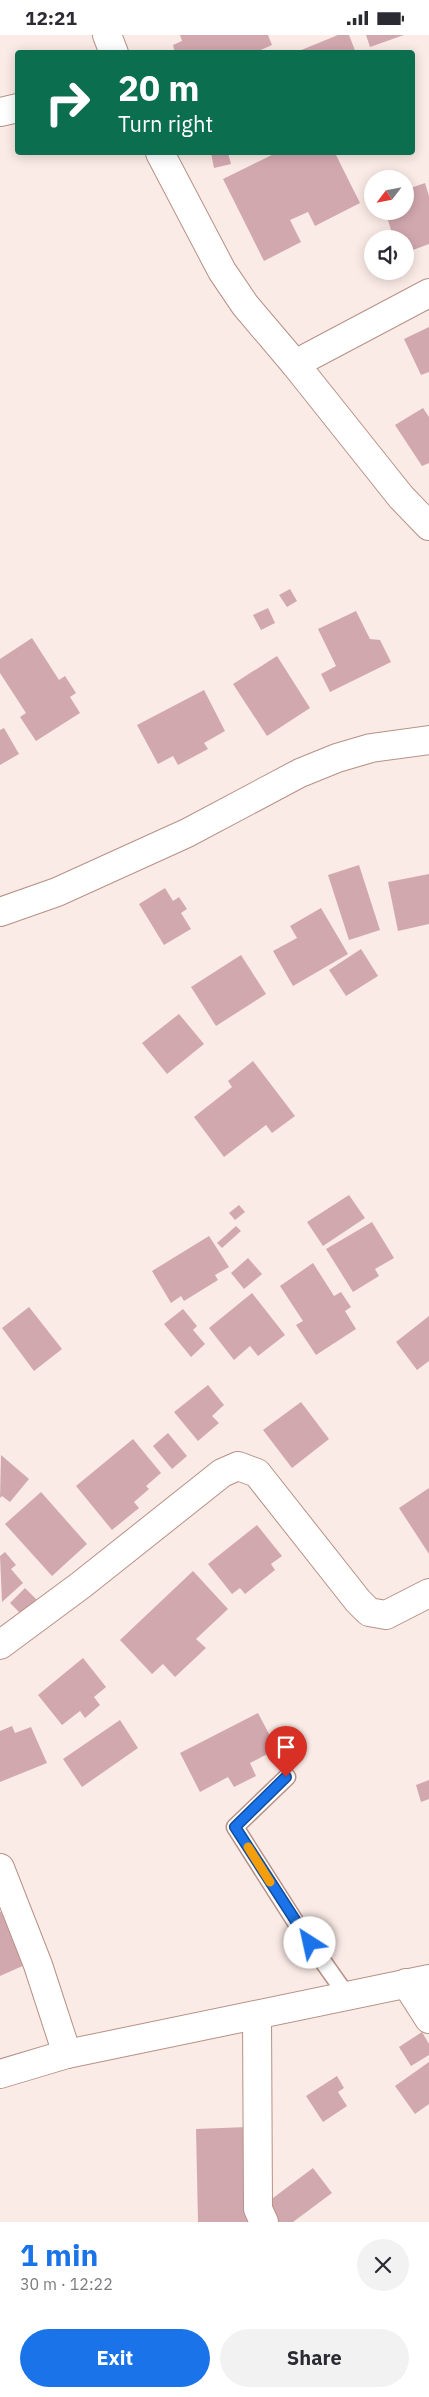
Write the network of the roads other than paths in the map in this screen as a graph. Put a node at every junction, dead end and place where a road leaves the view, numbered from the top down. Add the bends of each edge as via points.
1 (107, 35) edge
2 (113, 50) edge
3 (15, 109) edge
4 (0, 112) edge
5 (161, 155) edge
6 (429, 293) edge
7 (295, 365) junction
8 (429, 526) edge
9 (429, 741) edge
10 (0, 913) edge
11 (429, 1593) edge
12 (0, 1645) edge
13 (286, 1777) dead end
14 (0, 1868) edge
15 (418, 1981) edge
16 (348, 1997) junction
17 (257, 2015) junction
18 (429, 2019) edge
19 (66, 2054) junction
20 (0, 2074) edge
21 (264, 2222) edge

1 - 2 street
3 - 4 street
5 - 7 street via 222,271 245,305
6 - 7 street
7 - 8 street via 401,497
9 - 10 street via 371,748 336,758 300,773 187,833 57,892
11 - 12 street via 386,1615 369,1612 257,1473 238,1466 222,1473
13 - 16 lane via 235,1827
14 - 19 street via 38,1965
15 - 16 street
15 - 18 street
16 - 17 street
17 - 19 street
17 - 21 street via 258,2209
19 - 20 street

